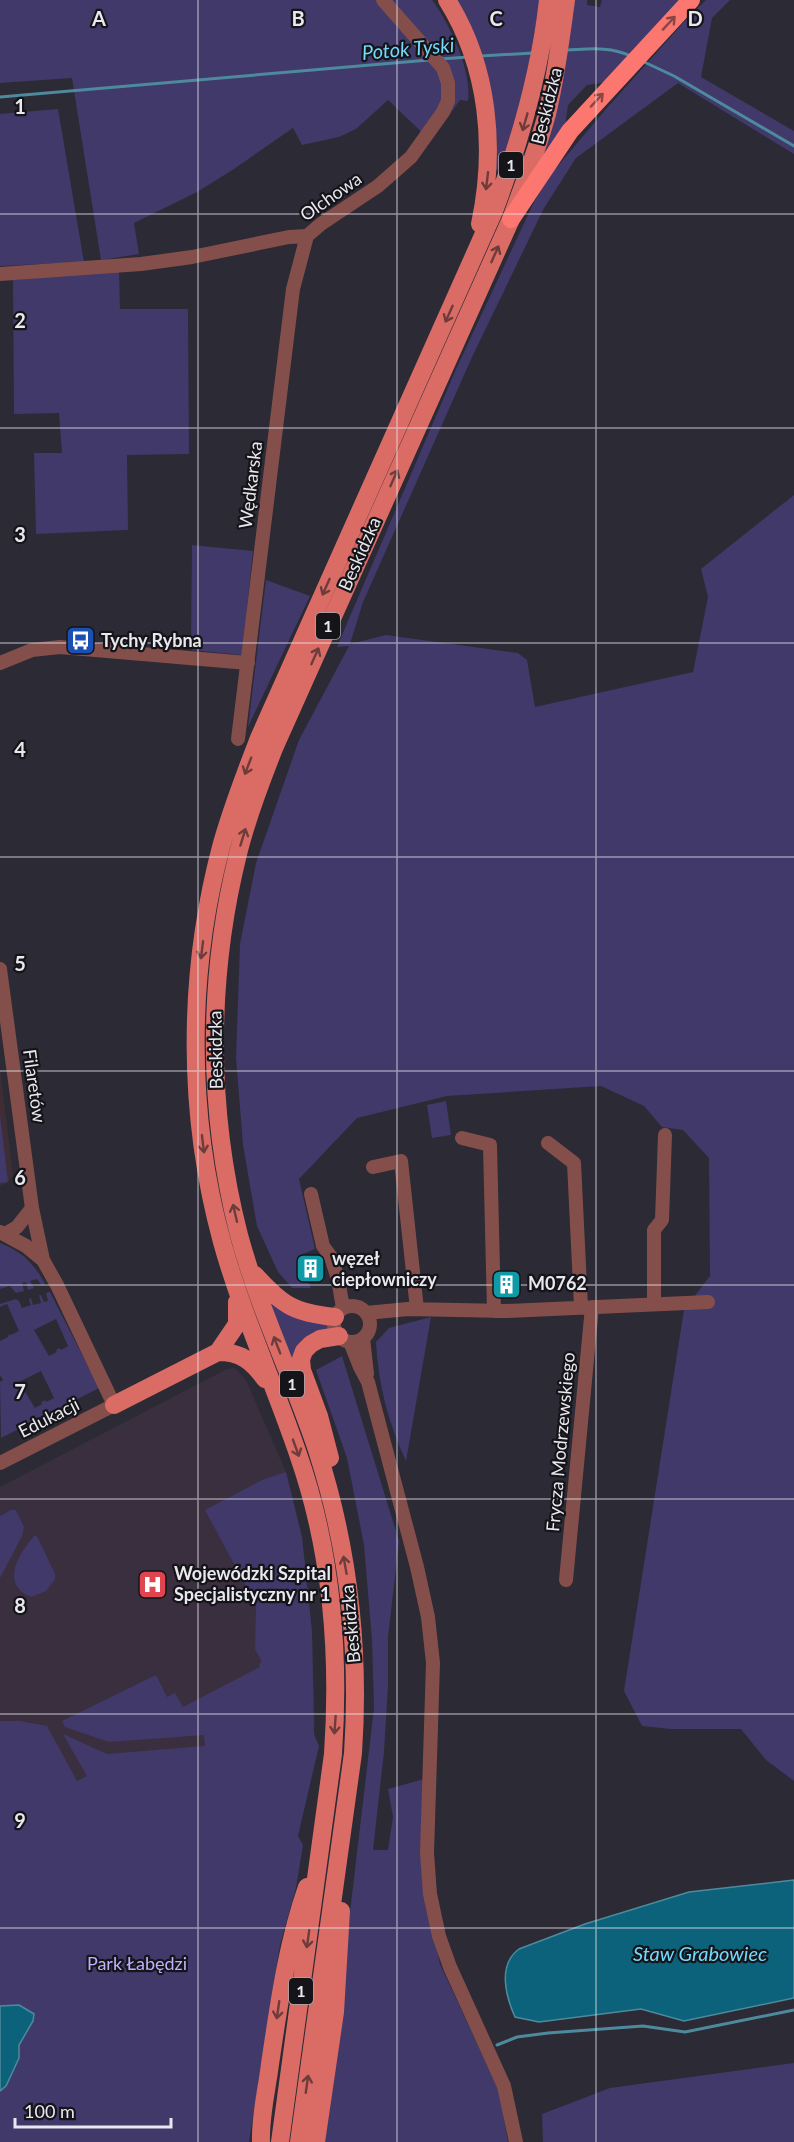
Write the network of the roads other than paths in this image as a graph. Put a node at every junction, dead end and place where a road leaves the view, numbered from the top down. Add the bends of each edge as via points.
1 (383, 0) edge
2 (447, 0) edge
3 (548, 0) edge
4 (566, 0) edge
5 (691, 0) edge
6 (552, 37) junction
7 (510, 219) junction
8 (307, 236) junction
9 (472, 260) junction
10 (0, 274) edge
11 (0, 663) edge
12 (248, 663) junction
13 (238, 739) dead end
14 (0, 969) edge
15 (664, 1135) dead end
16 (462, 1138) dead end
17 (548, 1143) dead end
18 (373, 1167) dead end
19 (310, 1194) dead end
20 (32, 1208) junction
21 (3, 1233) edge
22 (43, 1260) junction
23 (250, 1270) junction
24 (233, 1277) junction
25 (708, 1302) dead end
26 (654, 1304) junction
27 (586, 1307) junction
28 (417, 1309) junction
29 (494, 1311) junction
30 (354, 1314) junction
31 (351, 1339) junction
32 (218, 1352) junction
33 (276, 1393) junction
34 (114, 1405) junction
35 (0, 1463) edge
36 (332, 1499) junction
37 (567, 1580) dead end
38 (322, 1839) junction
39 (341, 1842) junction
40 (260, 2140) edge
41 (280, 2142) edge
42 (299, 2142) edge
43 (316, 2142) edge
44 (516, 2142) edge

1 - 8 street, Olchowa via 443,68 448,101 411,157 378,186
2 -> 9 main road via 471,50 480,81 488,139 484,205
3 - 6 main road, Beskidzka / 1
4 - 6 main road, Beskidzka / 1
7 -> 5 highway via 570,131
6 - 7 main road, Beskidzka / 1 via 557,64 547,112
6 -> 9 main road, Beskidzka / 1 via 538,65 516,152
23 -> 7 main road, Beskidzka / 1 via 223,1153 215,1059 219,960 238,852 275,746
8 - 10 street, Olchowa via 141,264
8 - 12 street, Wędkarska via 293,289
9 -> 24 main road, Beskidzka / 1 via 259,738 221,849 200,959 196,1060 204,1156
11 - 12 street via 32,650 60,646
12 - 13 street, Wędkarska
14 - 20 street, Filaretów
15 - 26 street via 662,1220 654,1230
16 - 29 street via 490,1145
17 - 27 street, Frycza Modrzewskiego via 574,1162
18 - 28 street via 401,1161
19 - 30 street via 323,1246
20 - 21 street, Filaretów via 17,1227
20 - 22 street, Filaretów
21 - 22 street, Filaretów
22 - 34 street, Filaretów
23 - 30 main road via 269,1290 299,1311
36 -> 23 main road, Beskidzka / 1
24 - 32 main road via 237,1324
24 - 33 main road, Beskidzka / 1
25 - 26 street
26 - 27 street
27 - 29 street
27 - 37 street, Frycza Modrzewskiego
28 - 29 street
28 - 30 street
30 - 31 street
30 - 31 street via 334,1327
31 - 36 main road via 320,1339 304,1351 302,1359 302,1370 328,1447
31 - 44 street via 367,1365 368,1382 428,1617 433,1663 430,1894 450,1967 504,2086
32 - 33 main road via 242,1355
32 - 34 main road
33 -> 38 main road, Beskidzka / 1 via 314,1505 334,1624 337,1707
34 - 35 street, Edukacji
39 -> 36 main road, Beskidzka / 1 via 356,1708 355,1666 348,1581
38 -> 40 main road via 293,1932
38 -> 41 main road, Beskidzka / 1
42 -> 39 main road, Beskidzka / 1
39 - 43 main road via 338,1980

